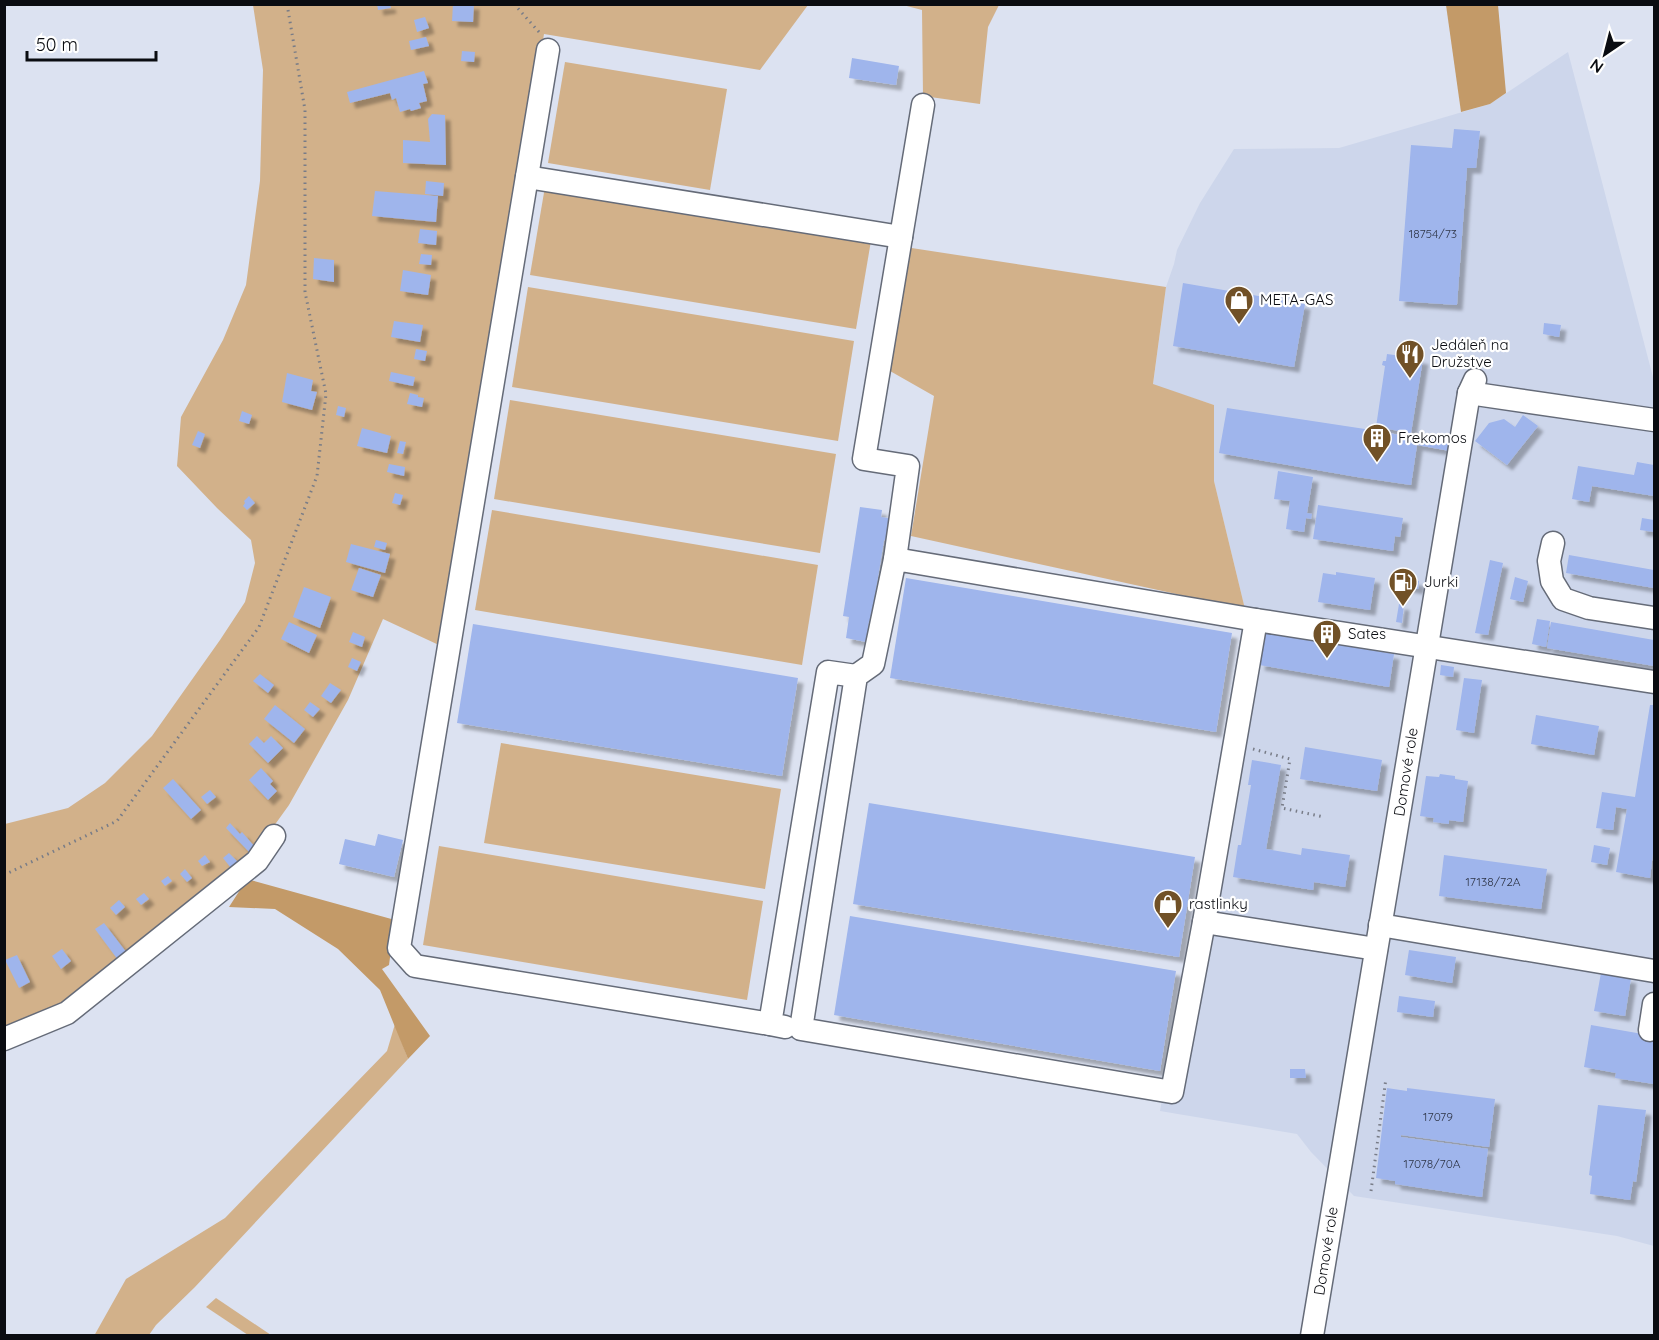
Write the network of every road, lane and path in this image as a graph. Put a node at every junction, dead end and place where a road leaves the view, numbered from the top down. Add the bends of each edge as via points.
1 (287, 4) edge
2 (514, 4) edge
3 (548, 50) joint
4 (923, 105) dead end
5 (527, 177) junction
6 (901, 237) junction
7 (1654, 420) edge
8 (1552, 543) dead end
9 (895, 559) junction
10 (1654, 618) edge
11 (1256, 620) junction
12 (1427, 646) junction
13 (856, 676) junction
14 (1654, 682) edge
15 (1234, 745) junction
16 (1324, 817) dead end
17 (274, 836) dead end
18 (4, 875) edge
19 (1204, 922) junction
20 (1380, 925) junction
21 (1376, 949) junction
22 (1654, 971) edge
23 (1654, 1004) edge
24 (770, 1024) junction
25 (801, 1029) junction
26 (1650, 1030) dead end
27 (4, 1039) edge
28 (1386, 1078) dead end
29 (1371, 1191) dead end
30 (1312, 1335) edge

1 - 18 path via 305,110 305,292 326,394 318,476 259,627 117,821
2 - 3 path via 543,35
3 - 5 street
4 - 6 street
5 - 6 street
5 - 24 street via 399,948 415,966
6 - 9 street via 864,459 908,466
7 - 12 street, Domové role via 1472,386
8 - 10 street via 1552,581 1563,598 1589,608
9 - 11 street
9 - 13 street via 873,664
11 - 12 street
11 - 15 street
12 - 14 street
12 - 20 street, Domové role
13 - 24 street via 828,672
13 - 25 street
15 - 16 path via 1290,759 1282,808
15 - 19 street
17 - 27 street via 257,861 67,1013
19 - 21 street
19 - 25 street via 1172,1092
20 - 21 street, Domové role
20 - 22 street
21 - 30 street, Domové role
23 - 26 street
24 - 25 street
28 - 29 path

